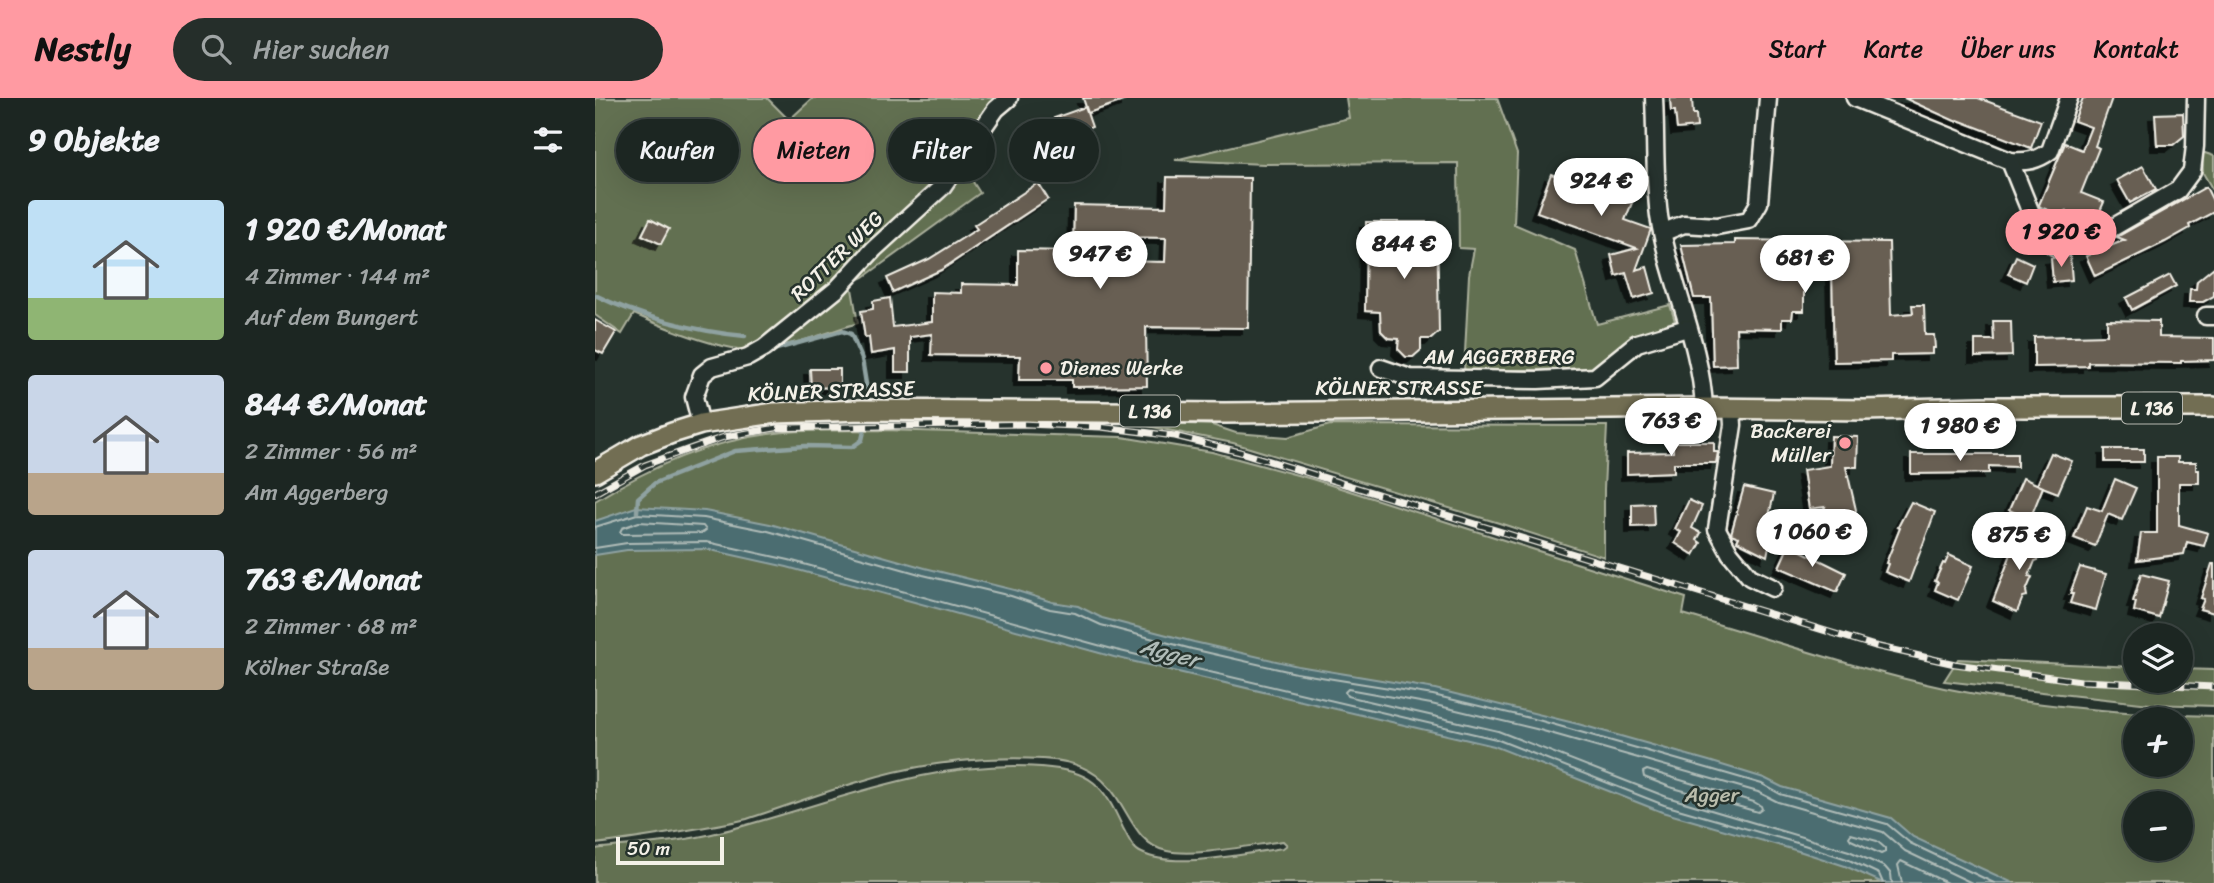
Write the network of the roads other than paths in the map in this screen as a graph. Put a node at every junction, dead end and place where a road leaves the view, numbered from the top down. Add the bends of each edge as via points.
1 (1009, 98) edge
2 (1654, 98) edge
3 (1768, 98) edge
4 (1855, 98) edge
5 (2069, 98) edge
6 (2196, 98) edge
7 (2010, 161) junction
8 (1664, 232) junction
9 (1688, 328) junction
10 (1381, 368) dead end
11 (2214, 407) edge
12 (1704, 408) junction
13 (1732, 409) junction
14 (701, 424) junction
15 (595, 472) edge
16 (1773, 588) dead end

1 - 14 street, ROTTER WEG via 996,109 942,187 874,248 837,289 764,348 712,367 702,376 694,397
2 - 8 street via 1659,216
3 - 8 street via 1759,203 1749,220 1717,226 1683,225
4 - 7 street
5 - 7 street via 2049,151 2027,162
6 - 7 street via 2192,172 2178,190 2105,232 2076,243 2055,246 2039,233
8 - 9 street
9 - 10 street, AM AGGERBERG via 1637,343 1595,377 1410,378
9 - 12 street
11 - 13 main road, KÖLNER STRASSE / L 136
12 - 13 main road, KÖLNER STRASSE / L 136
12 - 14 main road, KÖLNER STRASSE / L 136 via 1224,413 862,410 775,413
13 - 16 street via 1717,529 1750,577
14 - 15 main road, KÖLNER STRASSE / L 136 via 641,445

